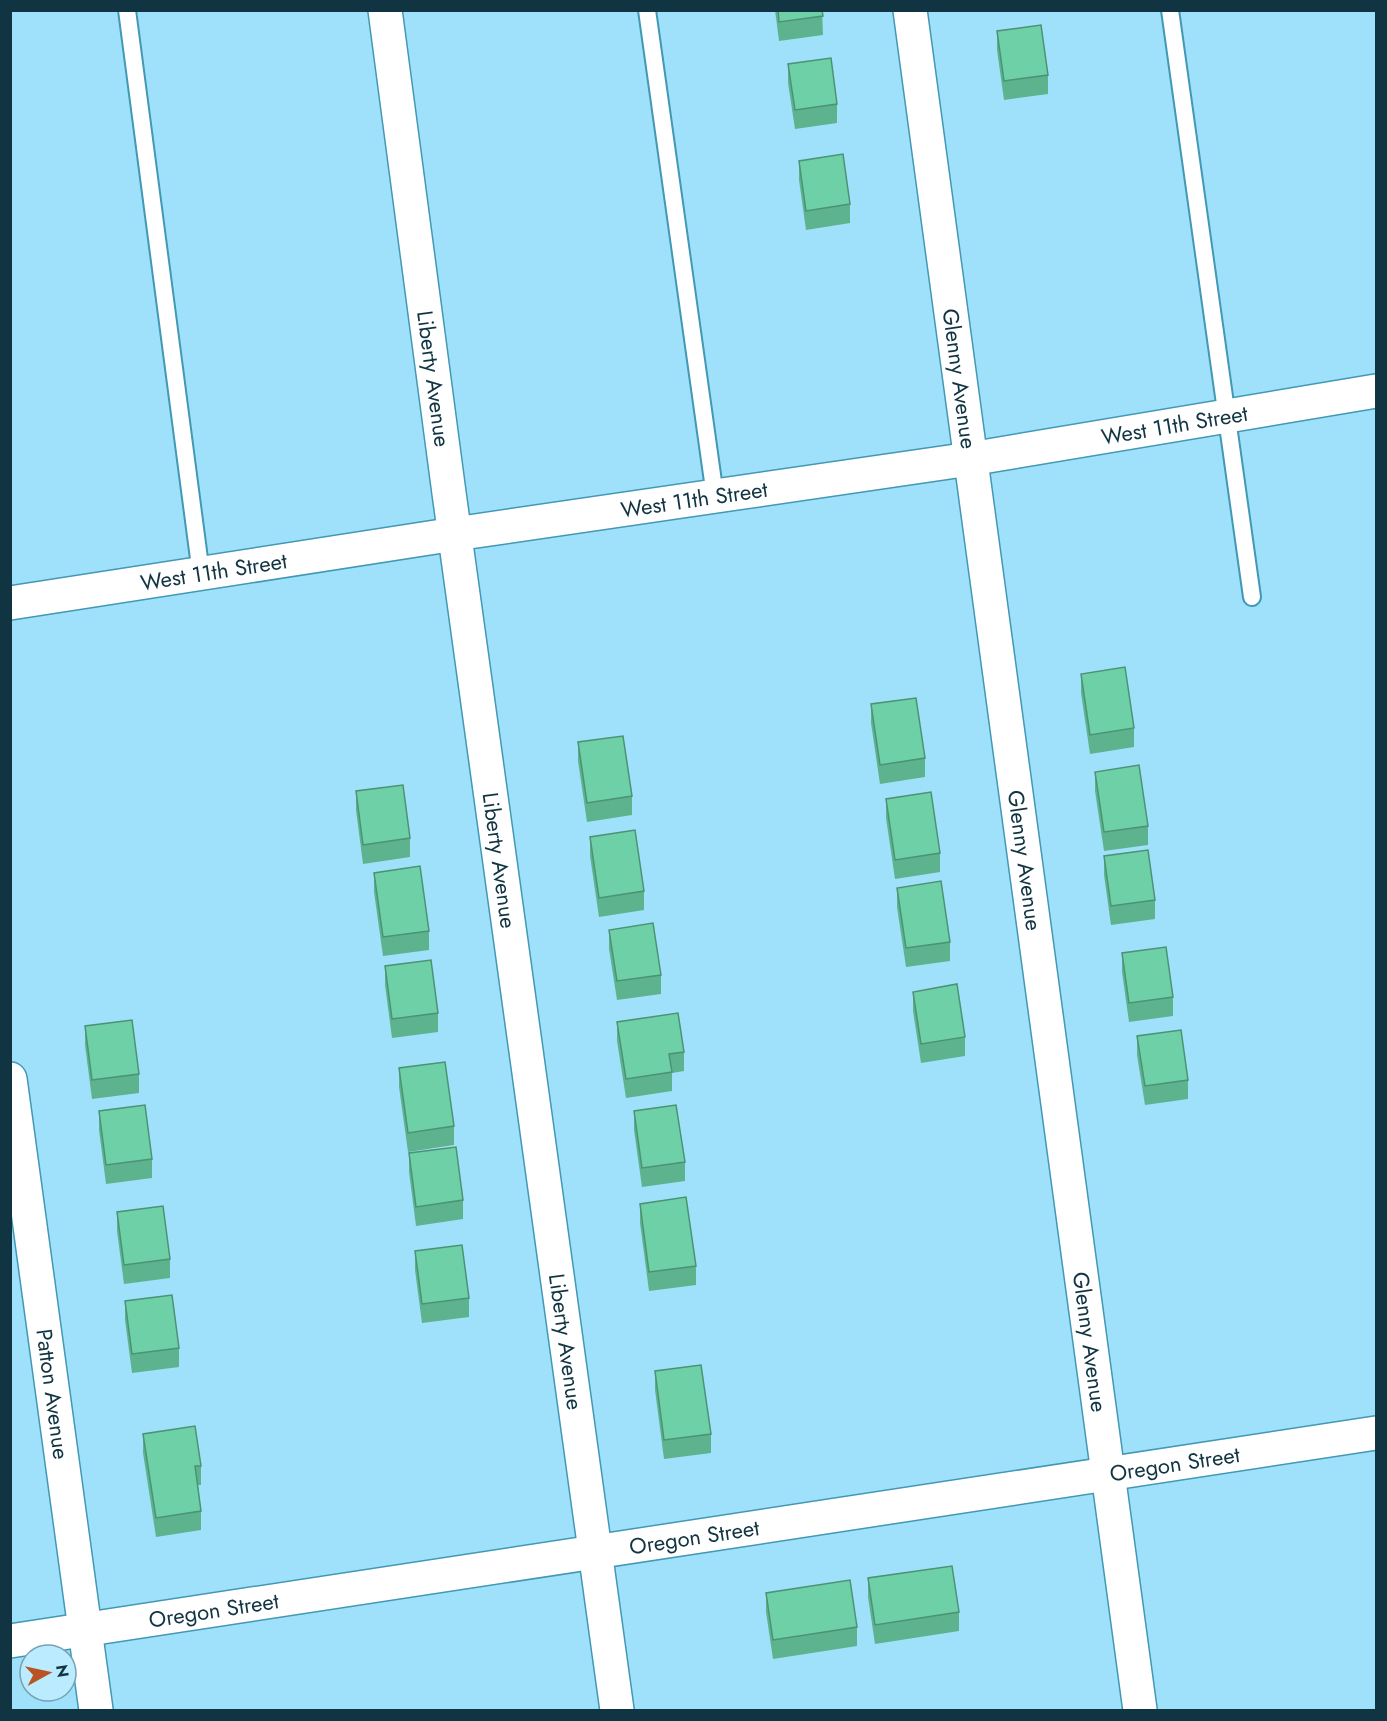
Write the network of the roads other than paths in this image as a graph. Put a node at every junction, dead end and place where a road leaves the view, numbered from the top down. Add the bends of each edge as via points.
1 (127, 10) edge
2 (386, 10) edge
3 (647, 10) edge
4 (910, 10) edge
5 (1170, 10) edge
6 (1377, 391) edge
7 (1226, 416) junction
8 (970, 459) junction
9 (715, 496) junction
10 (455, 534) junction
11 (201, 574) junction
12 (1252, 597) dead end
13 (10, 603) edge
14 (10, 1079) edge
15 (1377, 1433) edge
16 (1109, 1474) junction
17 (596, 1552) junction
18 (85, 1630) junction
19 (10, 1641) edge
20 (96, 1710) edge
21 (617, 1710) edge
22 (1140, 1710) edge

1 - 11 lane
2 - 10 street, Liberty Avenue
3 - 9 lane
4 - 8 street, Glenny Avenue
5 - 7 lane
6 - 7 street, West 11th Street
7 - 8 street, West 11th Street
7 - 12 lane
8 - 9 street, West 11th Street
8 - 16 street, Glenny Avenue
9 - 10 street, West 11th Street
10 - 11 street, West 11th Street
10 - 17 street, Liberty Avenue
11 - 13 street, West 11th Street
14 - 18 street, Patton Avenue
15 - 16 street, Oregon Street
16 - 17 street, Oregon Street
16 - 22 street, Glenny Avenue
17 - 18 street, Oregon Street
17 - 21 street, Liberty Avenue
18 - 19 street, Oregon Street
18 - 20 street, Patton Avenue

